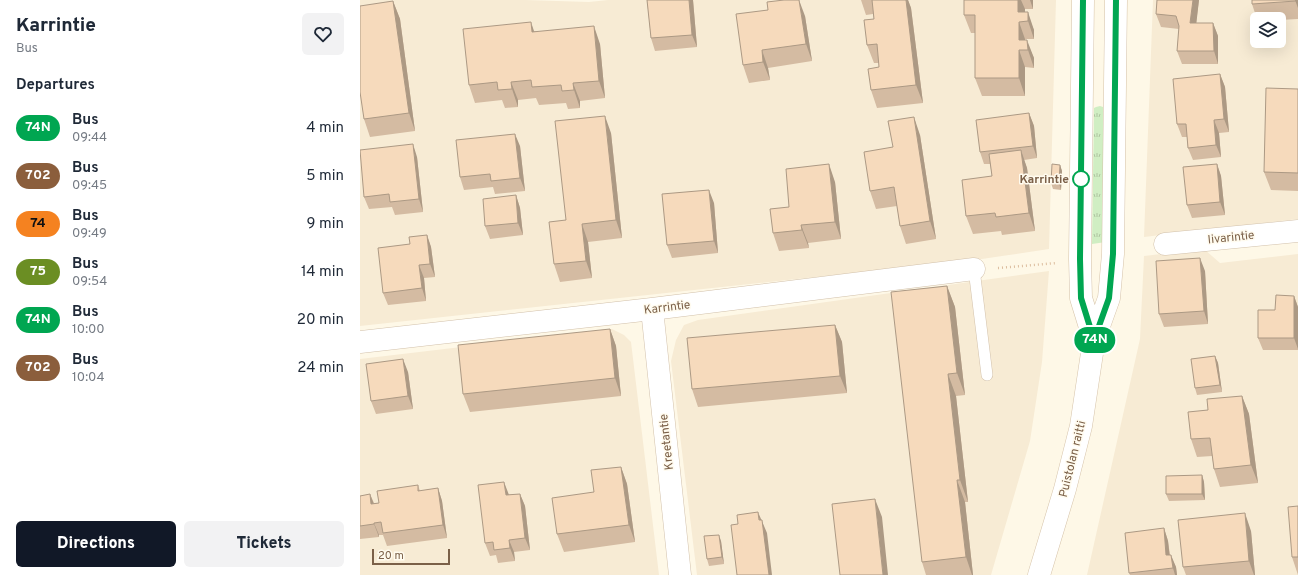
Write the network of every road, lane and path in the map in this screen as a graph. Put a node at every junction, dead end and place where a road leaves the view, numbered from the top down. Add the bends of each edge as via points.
1 (1083, 0) edge
2 (1116, 0) edge
3 (1298, 231) edge
4 (1165, 244) dead end
5 (1060, 263) dead end
6 (974, 269) junction
7 (652, 309) junction
8 (1094, 340) junction
9 (360, 342) edge
10 (987, 375) dead end
11 (680, 575) edge
12 (1039, 575) edge

1 - 8 street, Puistolan raitti via 1081,298
2 - 8 street, Puistolan raitti via 1113,254 1109,298
3 - 4 street, Iivarintie
5 - 6 path
6 - 7 street, Karrintie
6 - 10 lane
7 - 9 street, Karrintie
7 - 11 street, Kreetantie
8 - 12 street, Puistolan raitti via 1081,426

